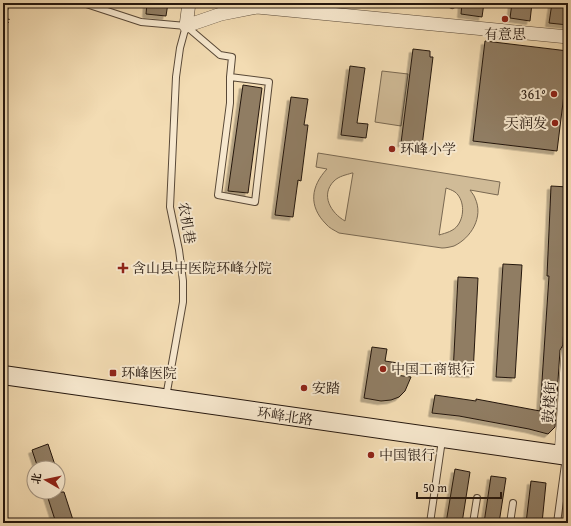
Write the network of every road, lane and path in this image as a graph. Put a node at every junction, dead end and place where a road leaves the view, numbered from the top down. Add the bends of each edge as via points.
1 (7, 3) edge
2 (83, 3) edge
3 (189, 3) edge
4 (3, 12) edge
5 (11, 14) dead end
6 (186, 26) junction
7 (568, 37) edge
8 (3, 40) edge
9 (230, 77) junction
10 (3, 147) edge
11 (3, 183) edge
12 (568, 351) edge
13 (3, 375) edge
14 (166, 398) junction
15 (442, 438) junction
16 (565, 456) edge
17 (477, 498) dead end
18 (513, 503) dead end
19 (430, 523) edge
20 (473, 523) edge
21 (510, 523) edge
22 (557, 523) edge

1 - 4 lane
2 - 6 lane via 141,22
3 - 6 street
5 - 8 path
6 - 7 street via 220,14 257,7
6 - 9 lane via 220,55 232,57
6 - 14 lane, 农机巷 via 176,77 170,207 182,273 183,302
9 - 9 lane via 230,103 218,195 255,202 269,82
10 - 11 path via 7,159
12 - 16 street, 鼓楼街
13 - 14 main road, 环峰北路
14 - 15 main road, 环峰北路
15 - 16 main road, 环峰北路
15 - 19 lane
16 - 22 lane
17 - 20 lane
18 - 21 lane

